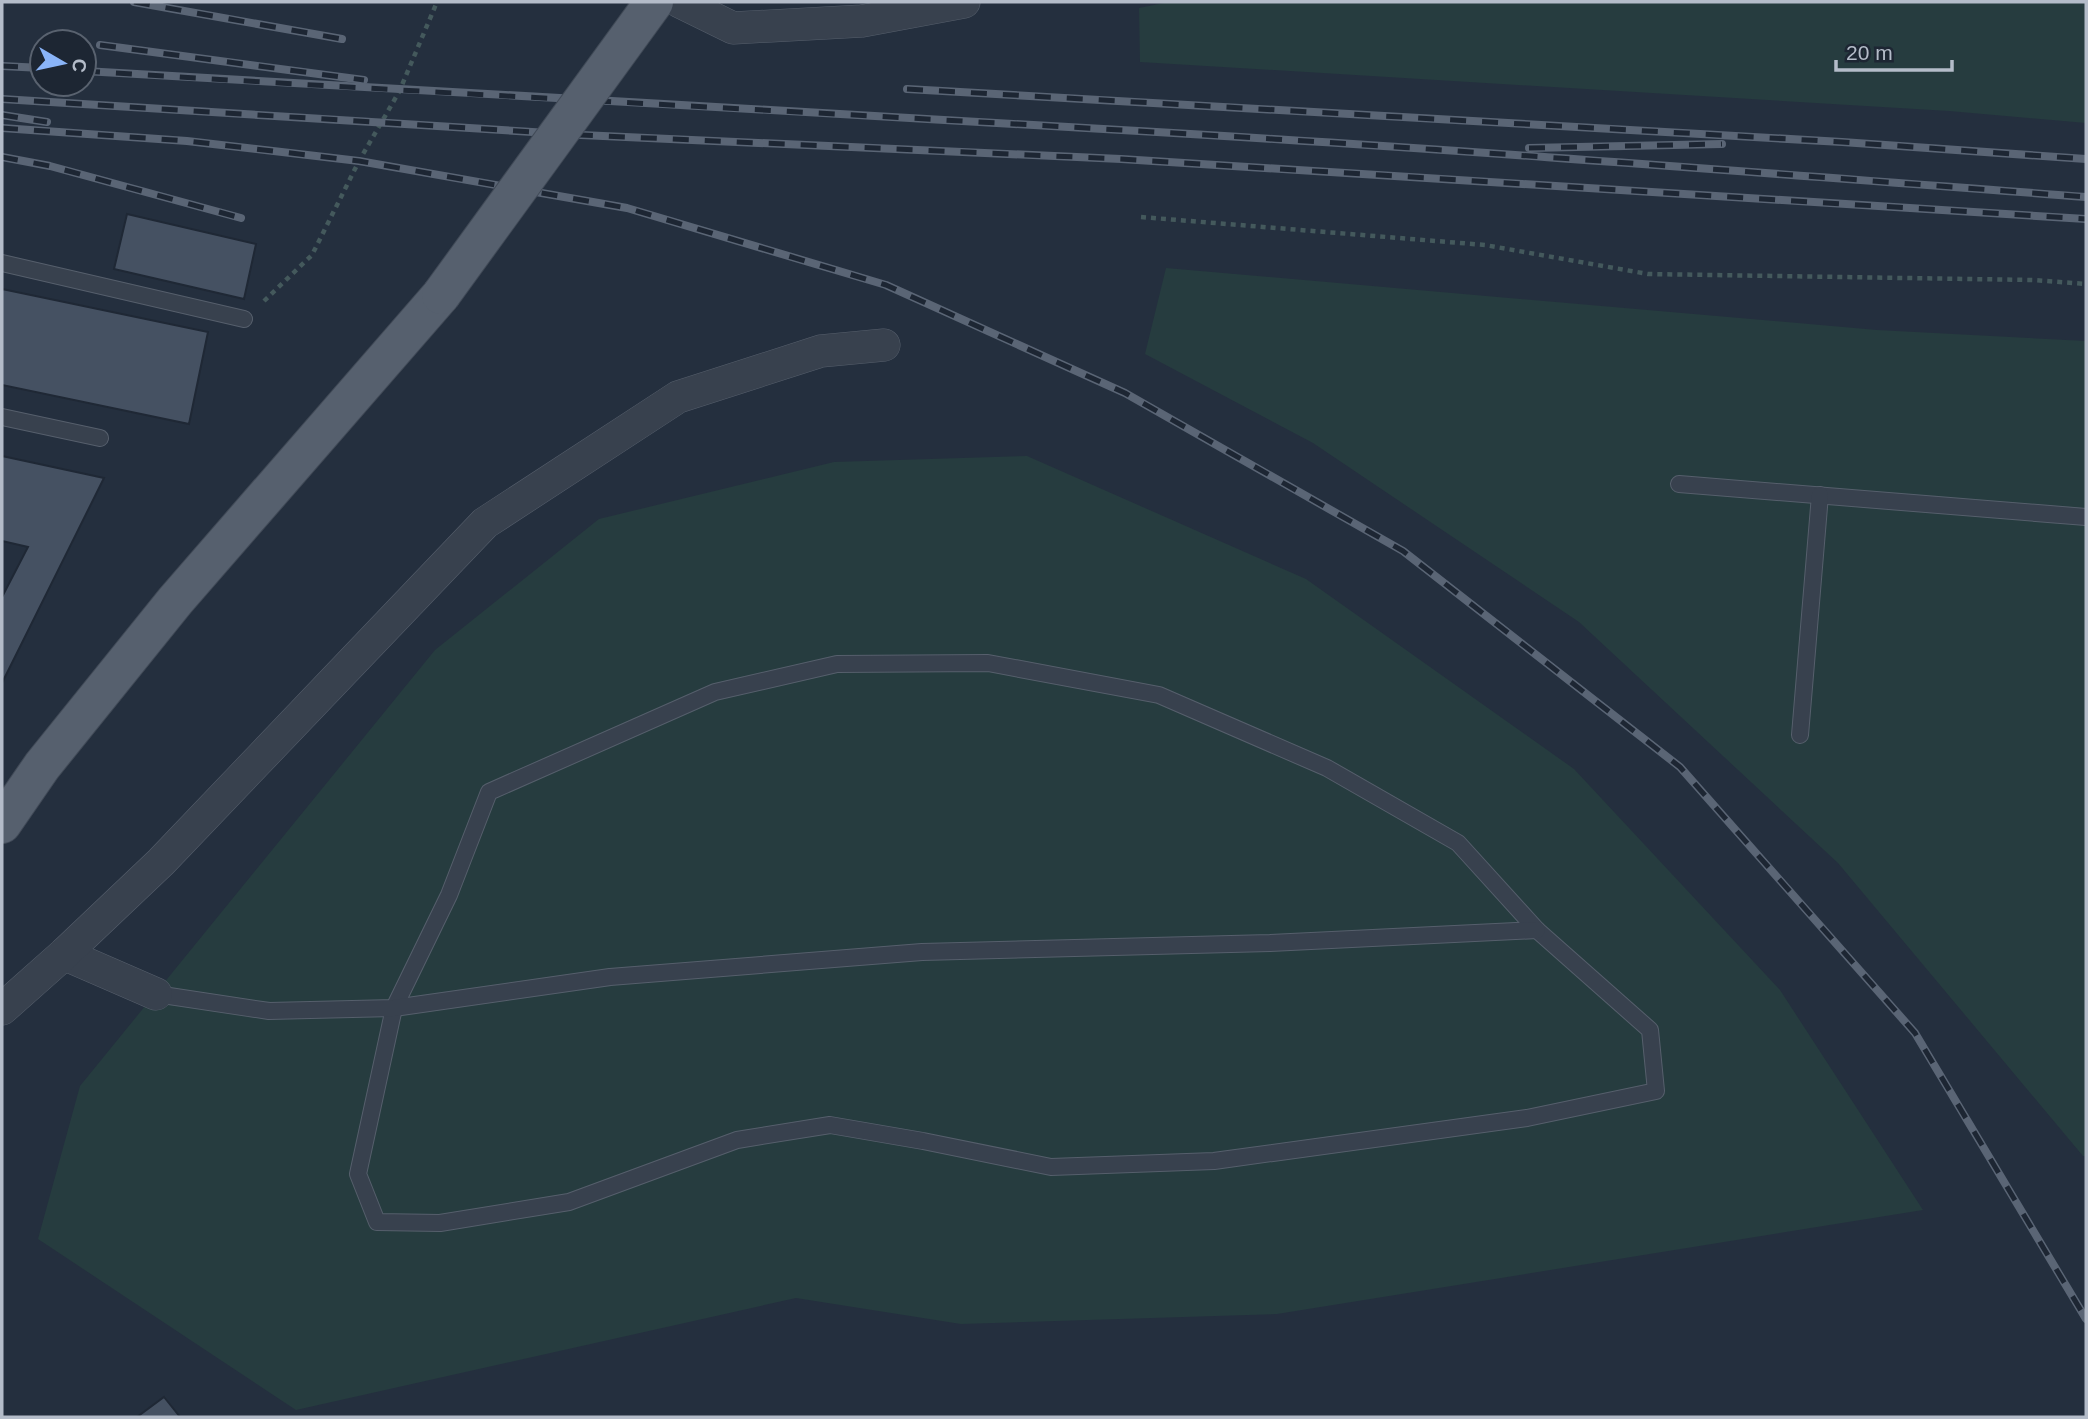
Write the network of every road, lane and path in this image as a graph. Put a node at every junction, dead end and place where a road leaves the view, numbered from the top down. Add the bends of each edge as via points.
1 (437, 2) edge
2 (654, 2) edge
3 (680, 2) edge
4 (964, 2) edge
5 (1141, 216) dead end
6 (2, 263) edge
7 (2086, 284) edge
8 (244, 319) joint
9 (884, 345) dead end
10 (2, 417) edge
11 (100, 438) dead end
12 (1679, 484) dead end
13 (1819, 495) junction
14 (2086, 517) edge
15 (1800, 735) dead end
16 (2, 824) edge
17 (1536, 930) junction
18 (64, 954) junction
19 (156, 994) joint
20 (394, 1008) junction
21 (2, 1009) edge

1 - 8 path via 399,92 312,255
2 - 16 main road, bridge via 441,295 176,601 42,765
3 - 4 street via 733,28 863,21
5 - 7 path via 1485,245 1648,274
6 - 8 lane
9 - 18 street via 821,351 678,397 485,523 161,863
10 - 11 lane
12 - 13 lane
13 - 14 lane
13 - 15 lane
17 - 20 lane via 922,952 610,977
17 - 20 lane via 1458,843 1327,768 1159,695 988,663 837,664 715,691 489,792 449,895
17 - 20 lane via 1650,1030 1656,1091 1527,1118 1214,1161 1051,1167 830,1125 737,1140 569,1202 440,1223 377,1222 358,1174
18 - 19 street
18 - 21 street
19 - 20 lane via 269,1011

